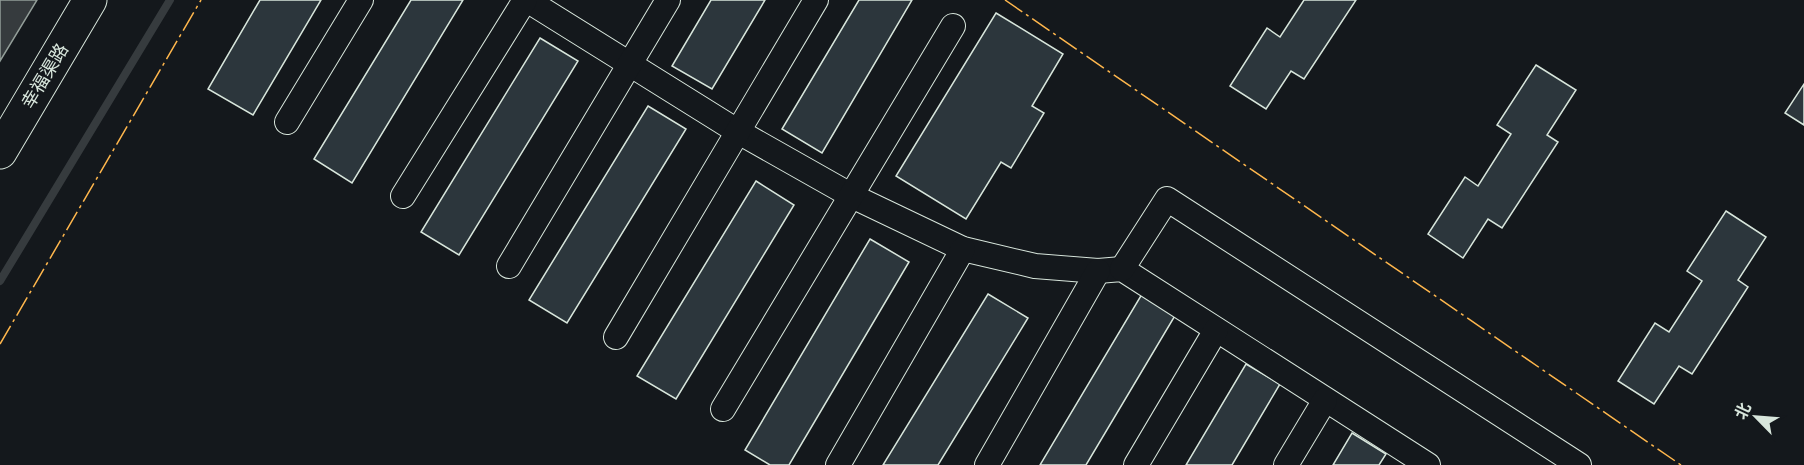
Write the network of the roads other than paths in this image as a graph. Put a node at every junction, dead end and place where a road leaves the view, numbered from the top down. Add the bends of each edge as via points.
1 (90, 0) edge
2 (361, 0) edge
3 (526, 0) edge
4 (668, 0) edge
5 (816, 0) edge
6 (953, 26) dead end
7 (630, 64) junction
8 (287, 122) dead end
9 (737, 131) junction
10 (0, 152) edge
11 (852, 195) junction
12 (403, 196) dead end
13 (963, 249) junction
14 (509, 266) dead end
15 (1110, 270) junction
16 (1216, 330) junction
17 (616, 337) dead end
18 (1325, 400) junction
19 (723, 410) dead end
20 (838, 465) edge
21 (987, 465) edge
22 (1136, 465) edge
23 (1286, 465) edge
24 (1428, 465) edge
25 (1579, 465) edge

1 - 10 street, 幸福渠路
2 - 8 street
3 - 7 street
3 - 12 street
4 - 7 street
5 - 9 street
6 - 11 street
7 - 9 street
7 - 14 street
9 - 11 street
9 - 17 street
11 - 13 street
11 - 19 street
13 - 15 street via 1035,266
13 - 20 street
15 - 16 street
15 - 21 street
15 - 25 street via 1167,199
16 - 18 street
16 - 22 street
18 - 23 street
18 - 24 street

